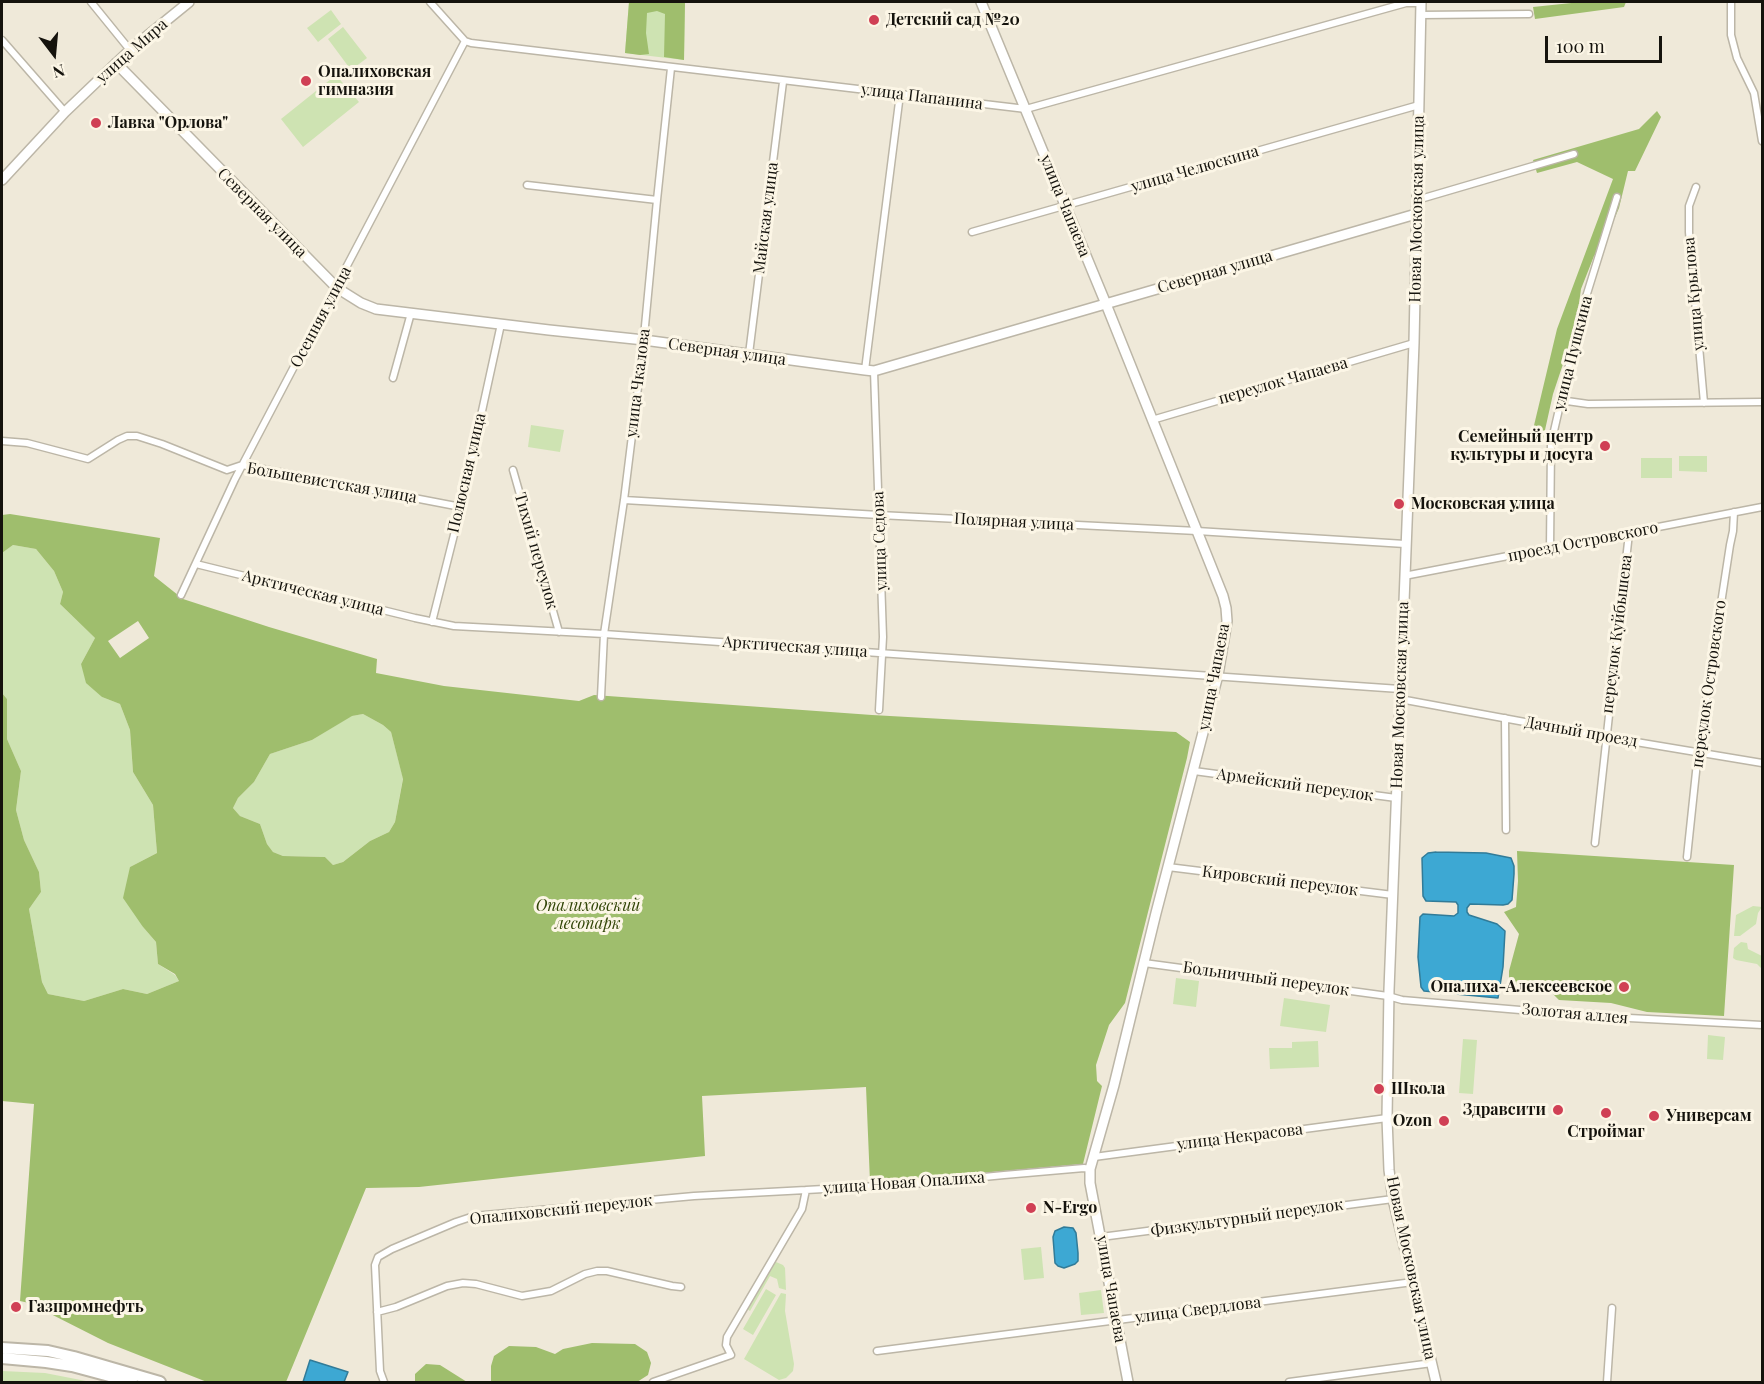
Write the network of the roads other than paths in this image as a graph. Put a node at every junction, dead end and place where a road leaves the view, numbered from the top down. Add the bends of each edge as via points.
1 (91, 2) edge
2 (189, 2) edge
3 (430, 2) edge
4 (981, 2) edge
5 (1421, 2) edge
6 (1731, 2) edge
7 (1529, 14) dead end
8 (1420, 15) junction
9 (2, 40) edge
10 (465, 41) junction
11 (130, 50) junction
12 (116, 63) junction
13 (671, 68) junction
14 (783, 82) junction
15 (1755, 93) junction
16 (900, 94) junction
17 (1762, 94) edge
18 (1419, 105) junction
19 (1026, 110) junction
20 (65, 112) junction
21 (1762, 141) edge
22 (1574, 154) dead end
23 (2, 180) edge
24 (527, 185) dead end
25 (1696, 187) dead end
26 (1617, 196) dead end
27 (657, 200) junction
28 (1417, 200) junction
29 (1065, 206) junction
30 (1416, 214) junction
31 (972, 232) dead end
32 (337, 288) junction
33 (1106, 304) junction
34 (411, 313) junction
35 (501, 324) junction
36 (644, 340) junction
37 (1414, 343) junction
38 (749, 354) junction
39 (870, 371) junction
40 (393, 378) dead end
41 (1560, 400) junction
42 (1762, 402) edge
43 (1704, 403) junction
44 (1152, 420) junction
45 (2, 441) edge
46 (242, 465) junction
47 (513, 470) dead end
48 (624, 500) junction
49 (461, 507) junction
50 (1762, 507) edge
51 (1734, 512) junction
52 (879, 515) junction
53 (1197, 531) junction
54 (1629, 533) junction
55 (1405, 544) junction
56 (1550, 549) junction
57 (196, 564) junction
58 (1404, 576) junction
59 (181, 595) dead end
60 (432, 622) junction
61 (560, 632) junction
62 (604, 634) junction
63 (882, 653) junction
64 (1218, 675) junction
65 (1400, 694) junction
66 (601, 697) dead end
67 (879, 710) dead end
68 (1505, 718) junction
69 (1606, 737) junction
70 (1698, 753) junction
71 (1762, 762) edge
72 (1194, 771) junction
73 (1396, 798) junction
74 (1506, 830) dead end
75 (1595, 843) dead end
76 (1687, 857) dead end
77 (1168, 867) junction
78 (1393, 895) junction
79 (1144, 963) junction
80 (1388, 996) junction
81 (1762, 1025) edge
82 (1387, 1118) junction
83 (1094, 1157) junction
84 (1090, 1169) junction
85 (806, 1190) junction
86 (1393, 1199) junction
87 (1101, 1237) junction
88 (1413, 1282) junction
89 (681, 1287) dead end
90 (1612, 1308) dead end
91 (377, 1312) junction
92 (1117, 1321) junction
93 (2, 1348) edge
94 (877, 1351) dead end
95 (2, 1358) edge
96 (1432, 1363) junction
97 (132, 1383) edge
98 (160, 1383) edge
99 (384, 1383) edge
100 (653, 1383) edge
101 (1128, 1383) edge
102 (1289, 1383) edge
103 (1436, 1383) edge
104 (1607, 1383) edge

1 - 11 street
2 - 11 street, улица Мира
3 - 10 street
4 - 19 street, улица Чапаева
5 - 8 street, Новая Московская улица
5 - 19 street, улица Папанина
6 - 15 street via 1731,34 1737,58
7 - 8 street
8 - 18 street, Новая Московская улица
9 - 20 street
10 - 13 street, улица Папанина
10 - 32 street, Осенняя улица
11 - 12 street, улица Мира
12 - 20 street, улица Мира
12 - 32 street, Северная улица
13 - 14 street, улица Папанина
13 - 27 street, улица Чкалова
14 - 16 street, улица Папанина
14 - 38 street, Майская улица
15 - 17 street
15 - 21 street
16 - 19 street, улица Папанина
16 - 39 street, улица Седова
18 - 28 street, Новая Московская улица
18 - 29 street, улица Челюскина
19 - 29 street, улица Чапаева
20 - 23 street, улица Мира
22 - 28 street
24 - 27 street
25 - 43 street, улица Крылова via 1689,206 1689,232
26 - 41 street, улица Пушкина via 1581,313
27 - 36 street, улица Чкалова
28 - 30 street, Новая Московская улица
29 - 31 street, улица Челюскина
29 - 33 street, улица Чапаева
30 - 33 street, Северная улица
30 - 37 street, Новая Московская улица
32 - 34 street, Северная улица via 376,309
32 - 46 street, Осенняя улица
33 - 39 street, Северная улица
33 - 44 street, улица Чапаева
34 - 35 street, Северная улица
34 - 40 street
35 - 36 street, Северная улица
35 - 49 street, Полюсная улица
36 - 38 street, Северная улица
36 - 48 street, улица Чкалова
37 - 44 street, переулок Чапаева
37 - 55 street, Новая Московская улица
38 - 39 street, Северная улица
39 - 52 street, улица Седова
41 - 43 street via 1588,404
41 - 56 street, улица Пушкина via 1551,444
42 - 43 street
44 - 53 street, улица Чапаева
45 - 46 street, Большевистская улица via 27,443 87,459 118,440 136,436 227,470
46 - 49 street, Большевистская улица
46 - 57 street, Осенняя улица
47 - 61 street, Тихий переулок
48 - 52 street, Полярная улица
48 - 62 street, улица Чкалова
49 - 60 street, Полюсная улица
50 - 51 street, проезд Островского
51 - 54 street, проезд Островского
51 - 70 street, переулок Островского
52 - 53 street, Полярная улица
52 - 63 street, улица Седова
53 - 55 street, Полярная улица
53 - 64 street, улица Чапаева via 1226,609
54 - 56 street, проезд Островского
54 - 69 street, переулок Куйбышева
55 - 58 street, Новая Московская улица
56 - 58 street, проезд Островского
57 - 59 street, Осенняя улица
57 - 60 street, Арктическая улица
58 - 65 street, Новая Московская улица
60 - 61 street, Арктическая улица
61 - 62 street, Арктическая улица
62 - 63 street, Арктическая улица
62 - 66 street, улица Чкалова
63 - 64 street, Арктическая улица
63 - 67 street, улица Седова
64 - 65 street, Арктическая улица
64 - 72 street, улица Чапаева
65 - 68 street, Дачный проезд
65 - 73 street, Новая Московская улица
68 - 69 street, Дачный проезд
68 - 74 street
69 - 70 street, Дачный проезд
69 - 75 street, переулок Куйбышева
70 - 71 street, Дачный проезд
70 - 76 street, переулок Островского
72 - 73 street, Армейский переулок
72 - 77 street, улица Чапаева
73 - 78 street, Новая Московская улица
77 - 78 street, Кировский переулок
77 - 79 street, улица Чапаева
78 - 80 street, Новая Московская улица
79 - 80 street, Больничный переулок
79 - 83 street, улица Чапаева
80 - 81 street, Золотая аллея via 1591,1017
80 - 82 street, Новая Московская улица
82 - 83 street, улица Некрасова
82 - 86 street, Новая Московская улица
83 - 84 street, улица Чапаева
84 - 85 street, улица Новая Опалиха
84 - 87 street, улица Чапаева
85 - 91 street, Опалиховский переулок via 694,1196 466,1218 378,1257
85 - 100 street, улица Новая Опалиха via 802,1209 727,1337 731,1355
86 - 87 street, Физкультурный переулок
86 - 88 street, Новая Московская улица
87 - 92 street, улица Чапаева
88 - 92 street, улица Свердлова
88 - 96 street, Новая Московская улица
89 - 91 street via 607,1270 585,1274 551,1291 522,1296 463,1283
90 - 104 street
91 - 99 street, Опалиховский переулок
92 - 94 street, улица Свердлова
92 - 101 street, улица Чапаева
93 - 98 main road via 74,1356
95 - 97 main road via 72,1366
96 - 102 street
96 - 103 street, Новая Московская улица

